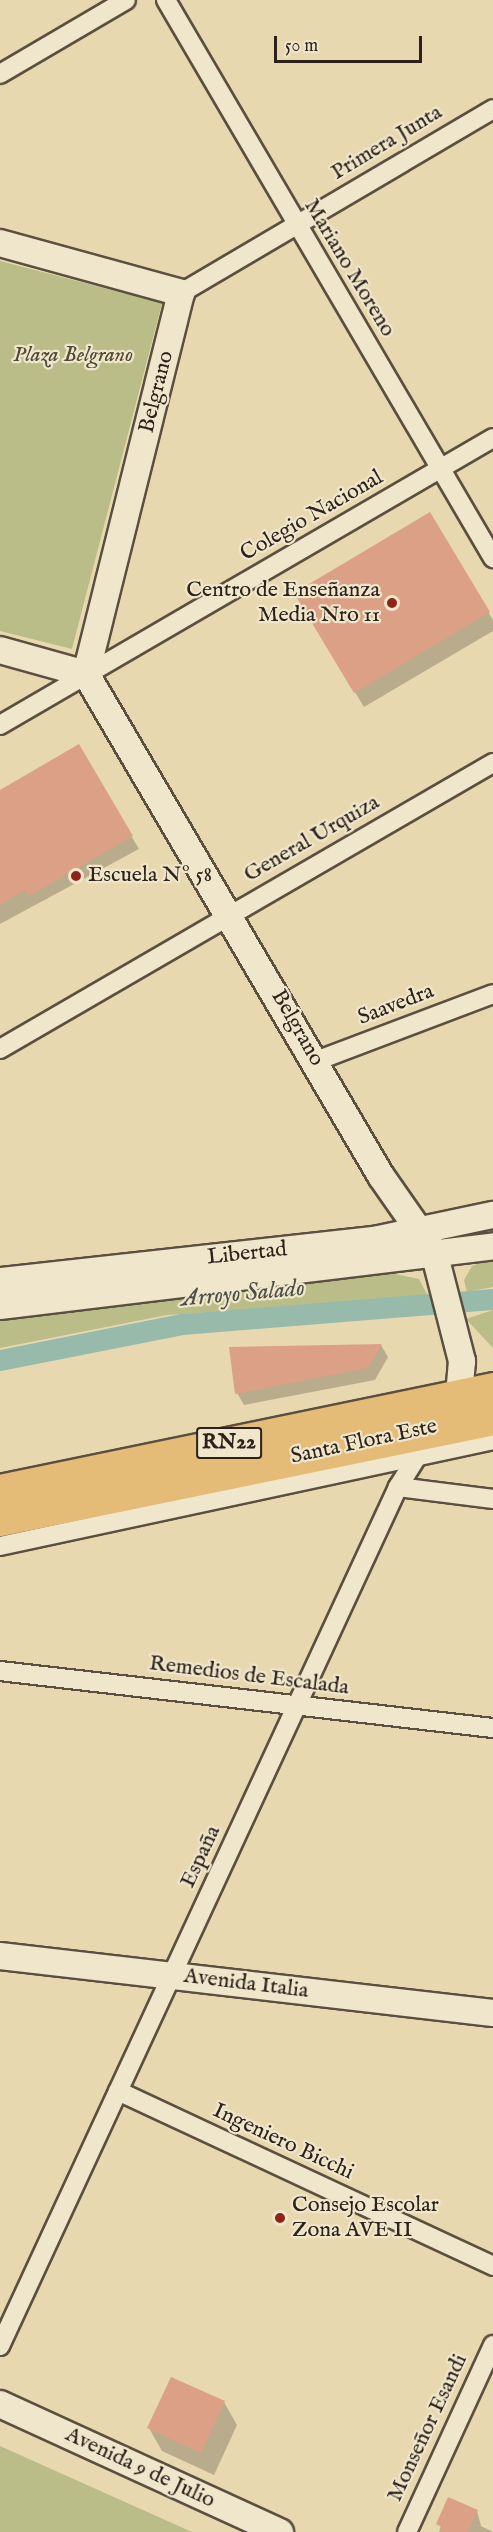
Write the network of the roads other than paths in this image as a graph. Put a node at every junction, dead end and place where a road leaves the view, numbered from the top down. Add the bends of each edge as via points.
1 (126, 0) edge
2 (166, 0) edge
3 (0, 74) edge
4 (493, 109) edge
5 (295, 225) junction
6 (0, 243) edge
7 (181, 293) junction
8 (493, 438) edge
9 (441, 470) junction
10 (493, 558) edge
11 (0, 650) edge
12 (87, 674) junction
13 (0, 725) edge
14 (493, 763) edge
15 (231, 913) junction
16 (493, 994) edge
17 (0, 1049) edge
18 (316, 1061) junction
19 (493, 1215) edge
20 (426, 1243) junction
21 (493, 1246) edge
22 (0, 1281) edge
23 (0, 1306) edge
24 (493, 1389) edge
25 (459, 1396) junction
26 (493, 1418) edge
27 (435, 1430) junction
28 (493, 1440) edge
29 (413, 1455) junction
30 (398, 1487) junction
31 (0, 1491) edge
32 (493, 1499) edge
33 (0, 1519) edge
34 (0, 1546) edge
35 (0, 1671) edge
36 (297, 1706) junction
37 (493, 1728) edge
38 (0, 1956) edge
39 (172, 1976) junction
40 (493, 2013) edge
41 (118, 2091) junction
42 (493, 2266) edge
43 (493, 2344) edge
44 (0, 2346) edge
45 (0, 2404) edge
46 (280, 2532) edge
47 (407, 2532) edge

1 - 3 street
2 - 5 street, Mariano Moreno
4 - 5 street, Primera Junta
5 - 7 street, Primera Junta
5 - 9 street, Mariano Moreno
6 - 7 street
7 - 12 street, Belgrano
8 - 9 street, Colegio Nacional
9 - 10 street, Mariano Moreno
9 - 12 street, Colegio Nacional
11 - 12 street
12 - 13 street, Colegio Nacional
12 - 15 street, Belgrano
14 - 15 street, General Urquiza
15 - 17 street, General Urquiza
15 - 18 street, Belgrano
16 - 18 street, Saavedra
18 - 20 street, Belgrano
19 - 20 street, Libertad
20 - 21 street, Libertad
20 - 22 street, Libertad
20 - 23 street, Libertad
20 - 25 street, Belgrano via 446,1288 462,1361
24 - 25 highway, RN22
25 - 27 street, España
25 - 31 highway, RN22
26 - 27 highway, RN22
27 - 29 street, España
27 - 33 highway, RN22
28 - 29 street, Santa Flora Este
29 - 30 street, España
29 - 34 street, Santa Flora Este
30 - 32 street
30 - 36 street, España
35 - 36 street, Remedios de Escalada
36 - 37 street, Remedios de Escalada
36 - 39 street, España
38 - 39 street, Avenida Italia
39 - 40 street, Avenida Italia
39 - 41 street, España
41 - 42 street, Ingeniero Bicchi
41 - 44 street, España
43 - 47 street, Monseñor Esandi
45 - 46 street, Avenida 9 de Julio

